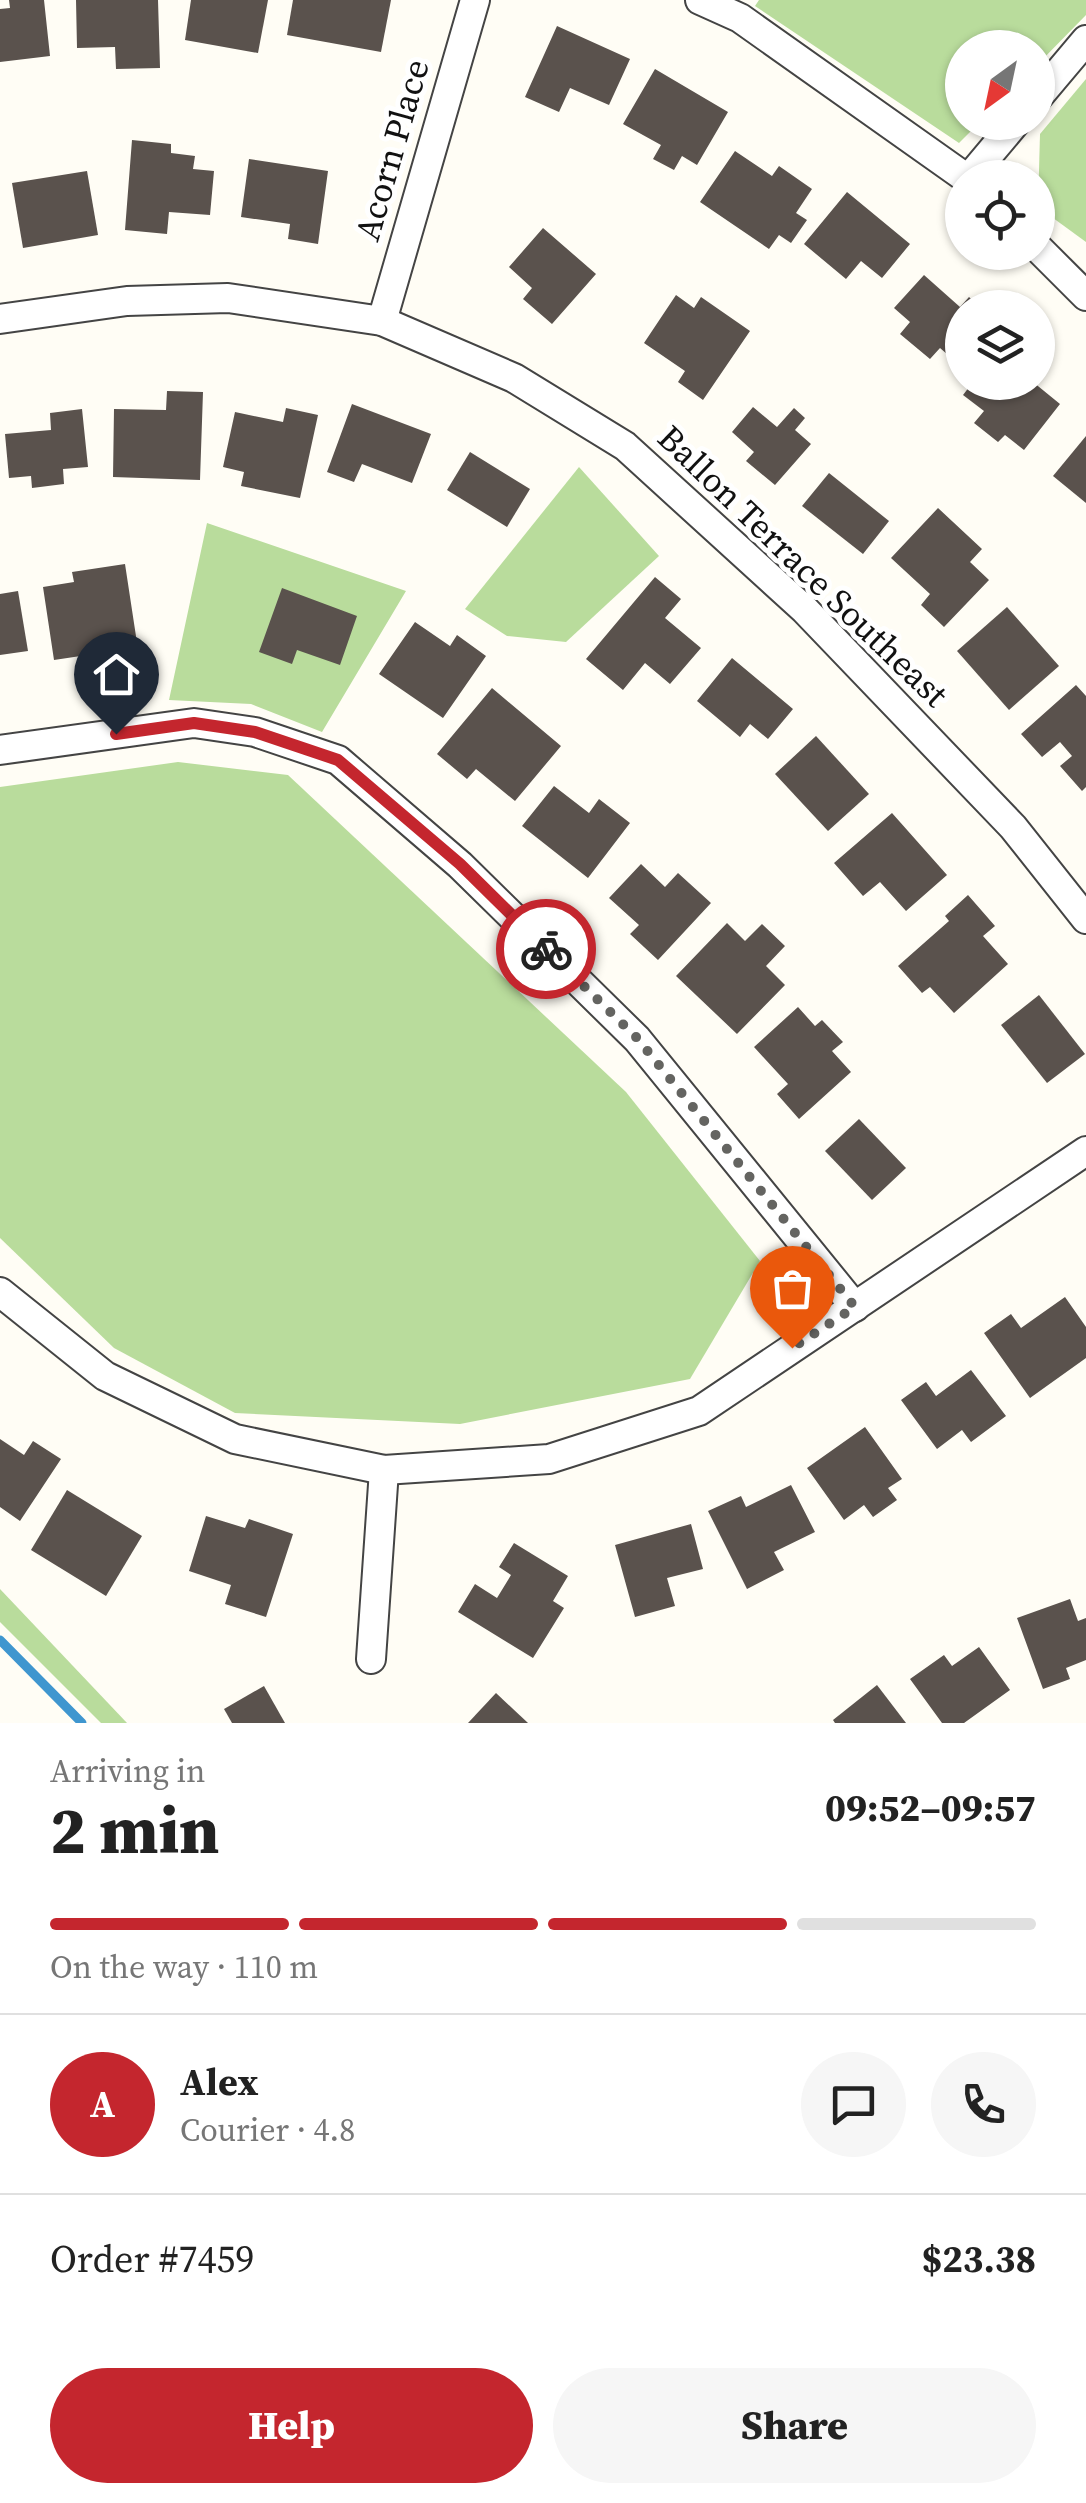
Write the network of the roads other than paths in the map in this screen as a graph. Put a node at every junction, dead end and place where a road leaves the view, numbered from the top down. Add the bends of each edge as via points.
1 (475, 0) edge
2 (700, 0) edge
3 (1086, 40) edge
4 (1055, 77) edge
5 (1001, 140) edge
6 (983, 160) edge
7 (945, 162) edge
8 (1055, 265) edge
9 (1086, 296) edge
10 (0, 319) edge
11 (382, 321) junction
12 (0, 750) edge
13 (1086, 920) edge
14 (1086, 1150) edge
15 (0, 1292) edge
16 (855, 1307) junction
17 (384, 1470) junction
18 (372, 1659) dead end

1 - 11 street, Acorn Place
2 - 7 street via 740,18
3 - 4 street
5 - 6 street
8 - 9 street
10 - 11 street, Ballon Terrace Southeast via 128,301 228,298
11 - 13 street, Ballon Terrace Southeast via 514,378 625,446 805,610 1013,826
12 - 16 street via 194,723 255,732 338,760 460,864 637,1038
14 - 16 street
15 - 17 street via 105,1376 235,1439
16 - 17 street via 699,1411 549,1459
17 - 18 street

